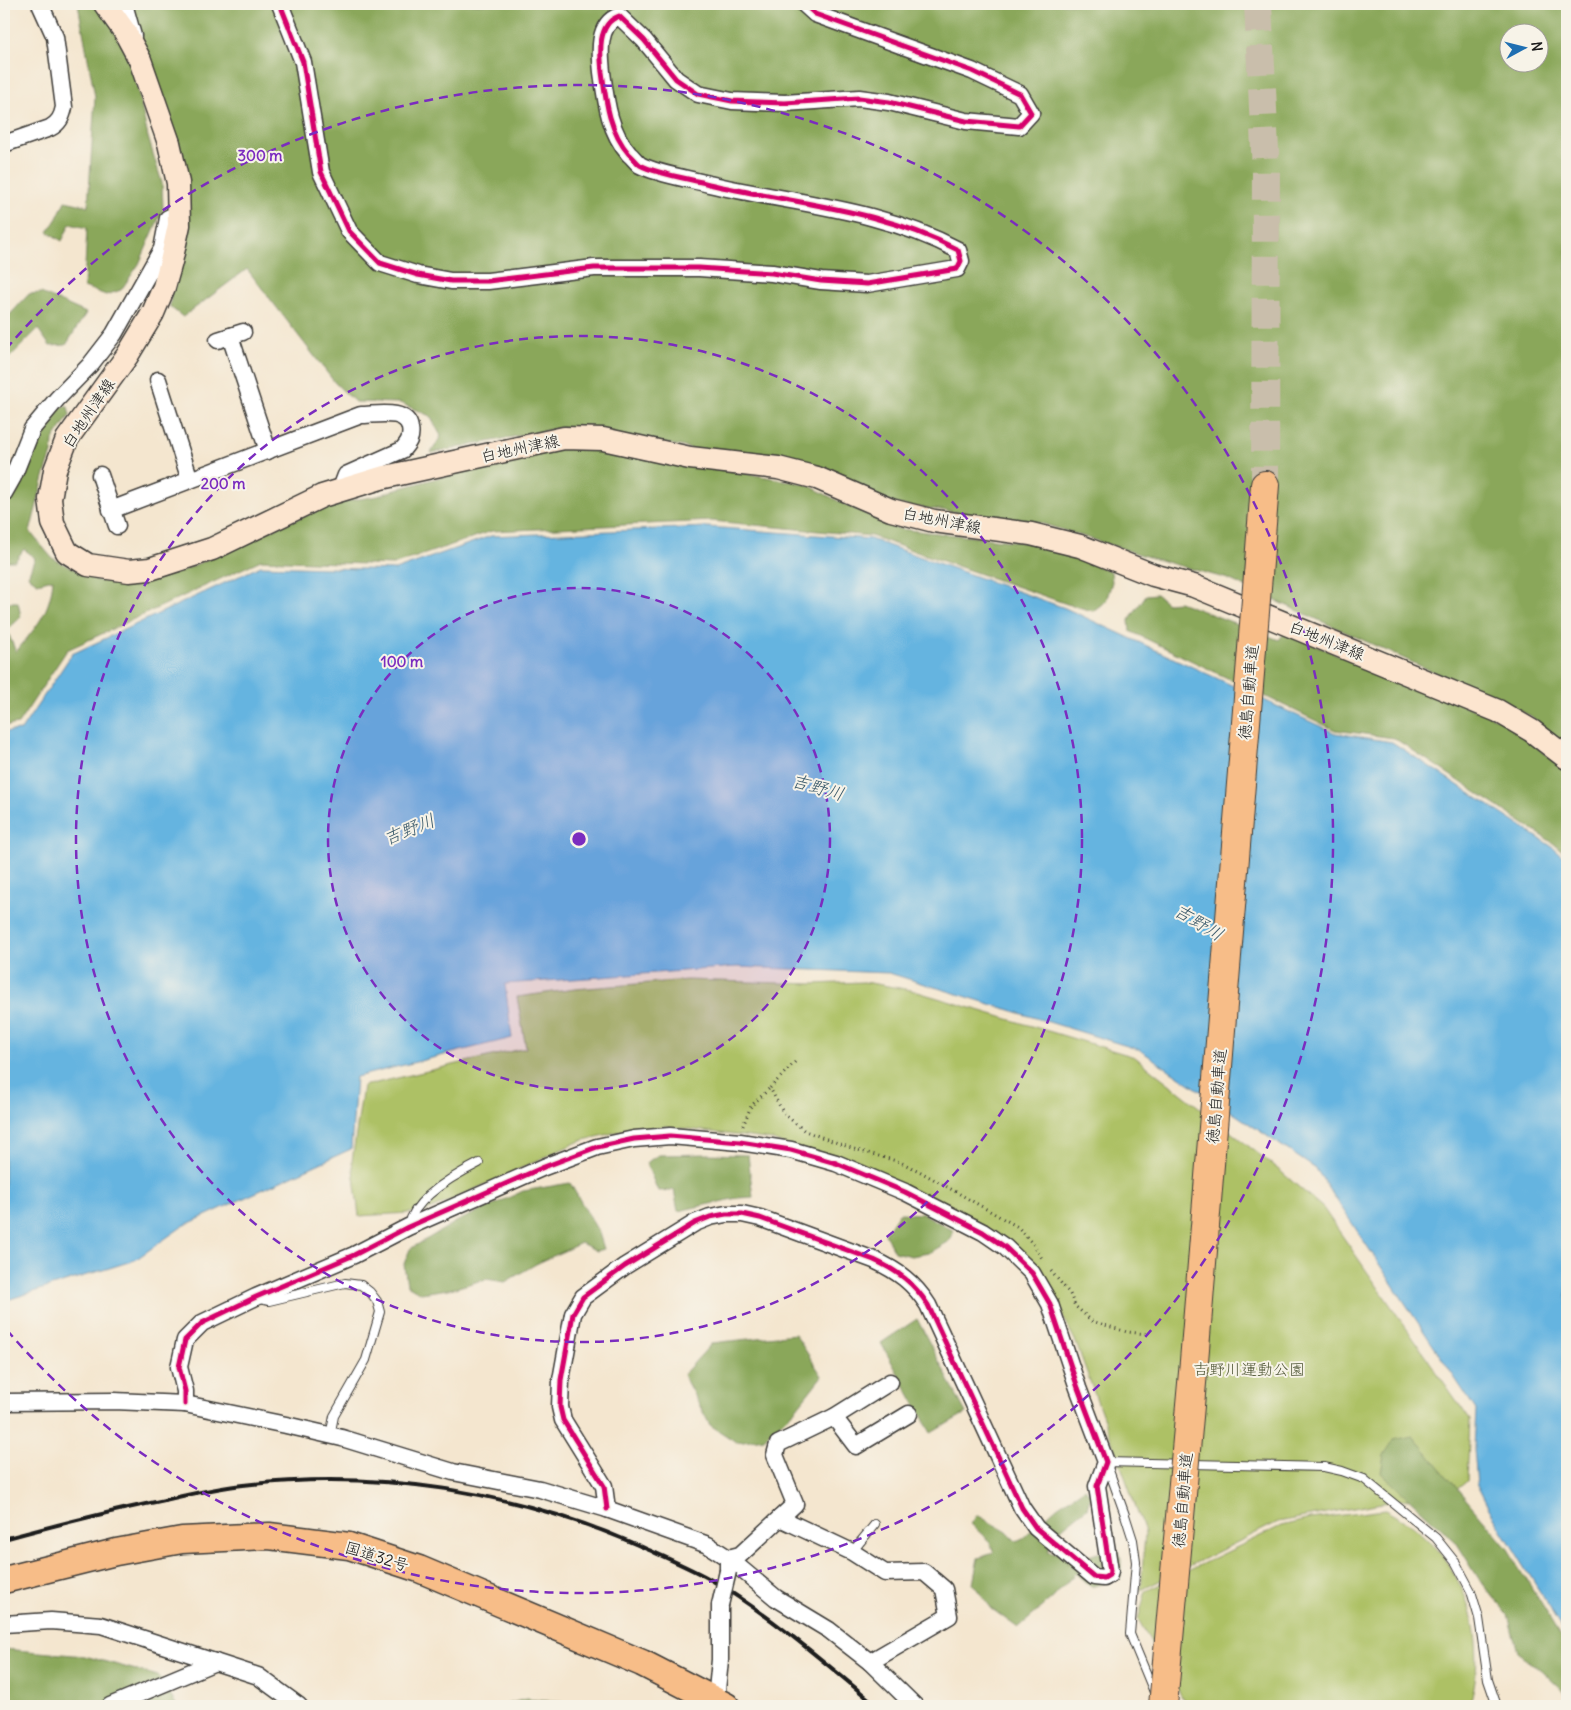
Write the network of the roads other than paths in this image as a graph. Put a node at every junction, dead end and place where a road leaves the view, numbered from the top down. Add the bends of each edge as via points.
1 (40, 4) edge
2 (105, 4) edge
3 (124, 4) edge
4 (280, 4) edge
5 (804, 4) edge
6 (140, 60) junction
7 (4, 144) edge
8 (178, 213) junction
9 (231, 336) dead end
10 (158, 380) dead end
11 (268, 450) junction
12 (100, 475) dead end
13 (190, 480) junction
14 (1265, 485) tunnel mouth
15 (340, 491) junction
16 (4, 492) edge
17 (111, 510) junction
18 (117, 526) dead end
19 (1567, 758) edge
20 (479, 1163) dead end
21 (408, 1228) junction
22 (256, 1298) junction
23 (890, 1382) dead end
24 (4, 1402) edge
25 (185, 1404) junction
26 (909, 1414) dead end
27 (834, 1417) junction
28 (330, 1436) junction
29 (1106, 1462) junction
30 (607, 1509) junction
31 (780, 1518) junction
32 (875, 1524) dead end
33 (852, 1552) junction
34 (728, 1565) junction
35 (4, 1580) edge
36 (4, 1624) edge
37 (215, 1662) junction
38 (870, 1662) junction
39 (721, 1703) edge
40 (110, 1706) edge
41 (298, 1706) edge
42 (915, 1706) edge
43 (1162, 1706) edge
44 (1496, 1706) edge

1 - 7 street via 55,37 63,115 50,128
2 - 6 main road, 白地州津線
3 - 6 street
4 - 5 street via 303,62 321,172 349,231 380,263 418,275 460,281 488,281 594,268 699,268 867,284 957,269 961,261 958,250 934,237 838,208 745,192 662,172 639,164 620,143 607,109 601,61 603,29 611,19 619,16 676,79 698,94 785,104 859,98 966,121 1019,126 1031,113 1020,94 972,71 815,14
6 - 8 main road, 白地州津線 via 169,143 178,183
8 - 15 main road, 白地州津線 via 179,225 171,262 153,313 127,356 67,439 55,470 50,498 53,523 67,552 88,565 129,571 150,569 212,549 322,496
8 - 16 street via 168,218 162,249 114,334 90,366 32,429
9 - 11 street
10 - 13 street
11 - 13 street
11 - 15 street via 361,416 405,417 411,433 409,443 402,450 346,475
12 - 17 street
13 - 17 street
14 - 43 highway, 徳島自動車道, bridge via 1194,1362
15 - 19 main road, 白地州津線 via 381,478 564,438 604,439 690,458 778,468 817,478 891,510 934,521 1031,534 1080,546 1153,575 1194,586 1498,711 1532,731
17 - 18 street
20 - 21 lane via 424,1199 410,1216
21 - 22 street
21 - 29 street via 597,1147 634,1139 670,1136 740,1142 791,1150 836,1163 905,1192 969,1225 1005,1247 1032,1273 1050,1304
22 - 25 street via 202,1323 185,1340 180,1367
22 - 28 lane via 269,1301 353,1283 361,1285 377,1301 380,1312 366,1360 334,1416
23 - 27 street
24 - 25 street
25 - 28 street
26 - 27 street via 856,1446
27 - 31 street via 778,1444 775,1455 795,1504
28 - 30 street via 453,1472 540,1489
29 - 30 street via 1097,1486 1110,1571 1109,1575 1099,1578 1051,1542 1022,1508 928,1305 911,1283 892,1268 874,1260 760,1218 726,1214 695,1223 625,1266 583,1297 573,1314 561,1380 560,1407 563,1420 604,1486
29 - 43 lane via 1128,1523 1136,1562 1130,1634
29 - 44 lane via 1324,1467 1364,1479 1436,1538 1456,1563 1479,1618 1488,1680
30 - 34 street via 708,1545
31 - 33 street
31 - 34 street
32 - 33 lane
33 - 38 street via 885,1573 924,1572 944,1589 950,1616
34 - 38 street via 829,1630
34 - 39 street, bridge via 720,1606
35 - 39 highway, 国道32号 via 116,1552 182,1540 269,1536 349,1546 419,1569 642,1664
36 - 37 street via 51,1621 101,1625
37 - 40 street
37 - 41 street via 258,1676
38 - 42 street

